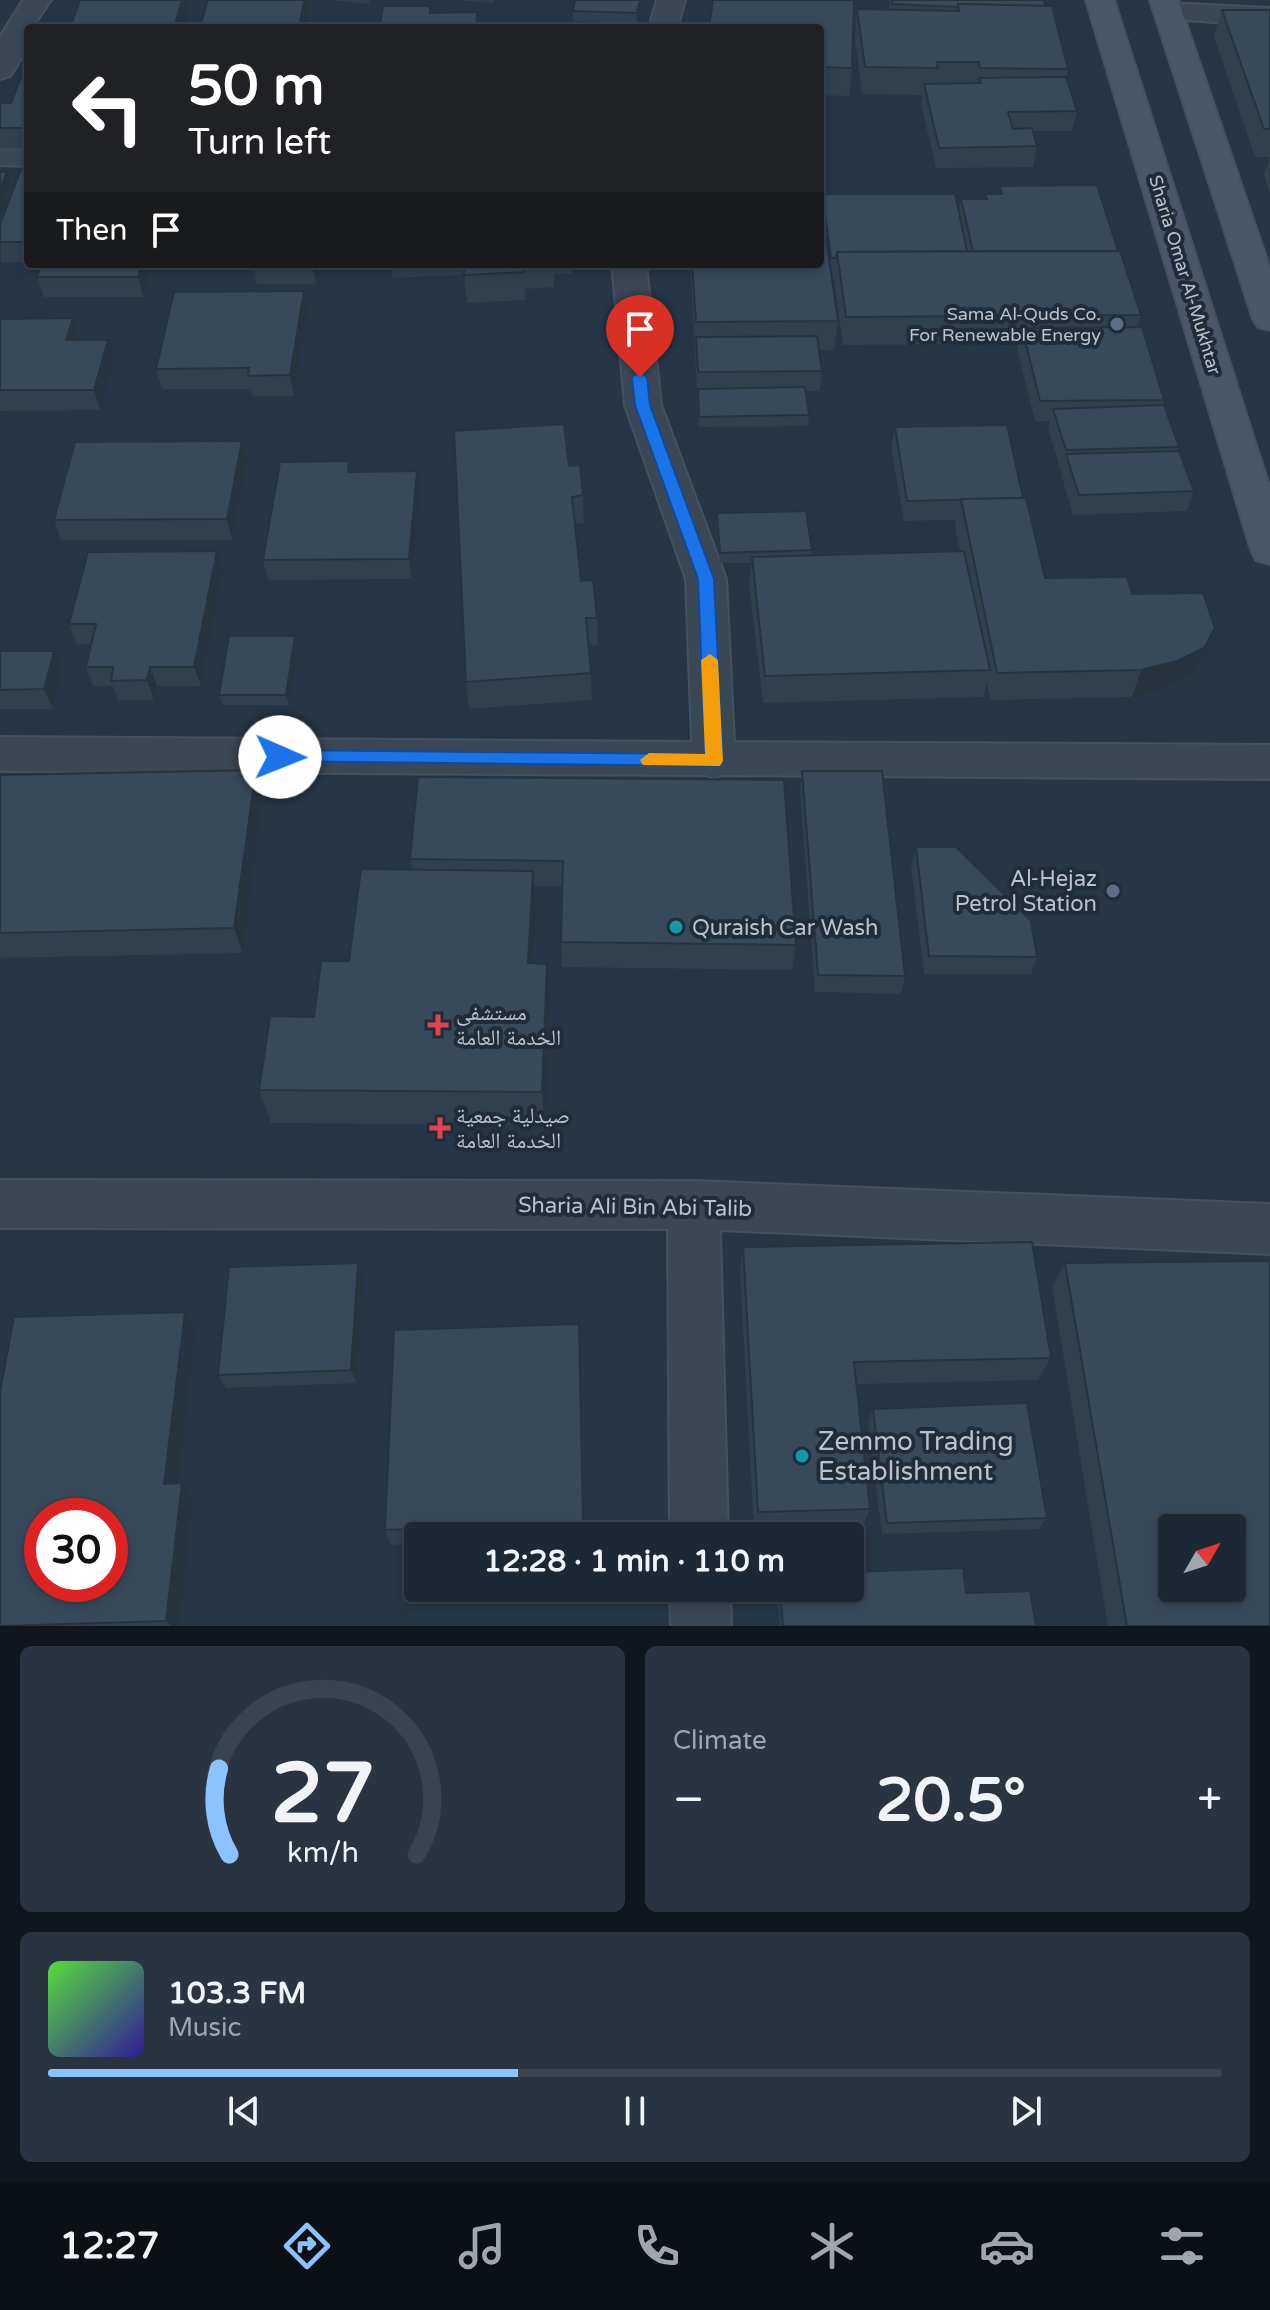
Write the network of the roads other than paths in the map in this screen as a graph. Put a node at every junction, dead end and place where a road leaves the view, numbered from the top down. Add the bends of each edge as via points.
1 (37, 0) edge
2 (671, 0) edge
3 (1100, 0) edge
4 (1166, 6) edge
5 (1270, 17) edge
6 (664, 24) edge
7 (0, 70) edge
8 (0, 156) edge
9 (24, 157) edge
10 (629, 268) edge
11 (1270, 319) edge
12 (1270, 550) edge
13 (0, 754) edge
14 (714, 761) junction
15 (1270, 762) edge
16 (0, 1204) edge
17 (694, 1205) junction
18 (1270, 1229) edge
19 (699, 1522) edge
20 (700, 1602) edge
21 (701, 1626) edge

1 - 7 street
2 - 6 street
3 - 12 main road, Sharia Omar Al-Mukhtar
4 - 5 street
4 - 11 main road
8 - 9 street
10 - 14 street via 643,405 706,579
13 - 14 street
14 - 15 street
16 - 17 street, Sharia Ali Bin Abi Talib
17 - 18 street, Sharia Ali Bin Abi Talib
17 - 19 street
20 - 21 street

